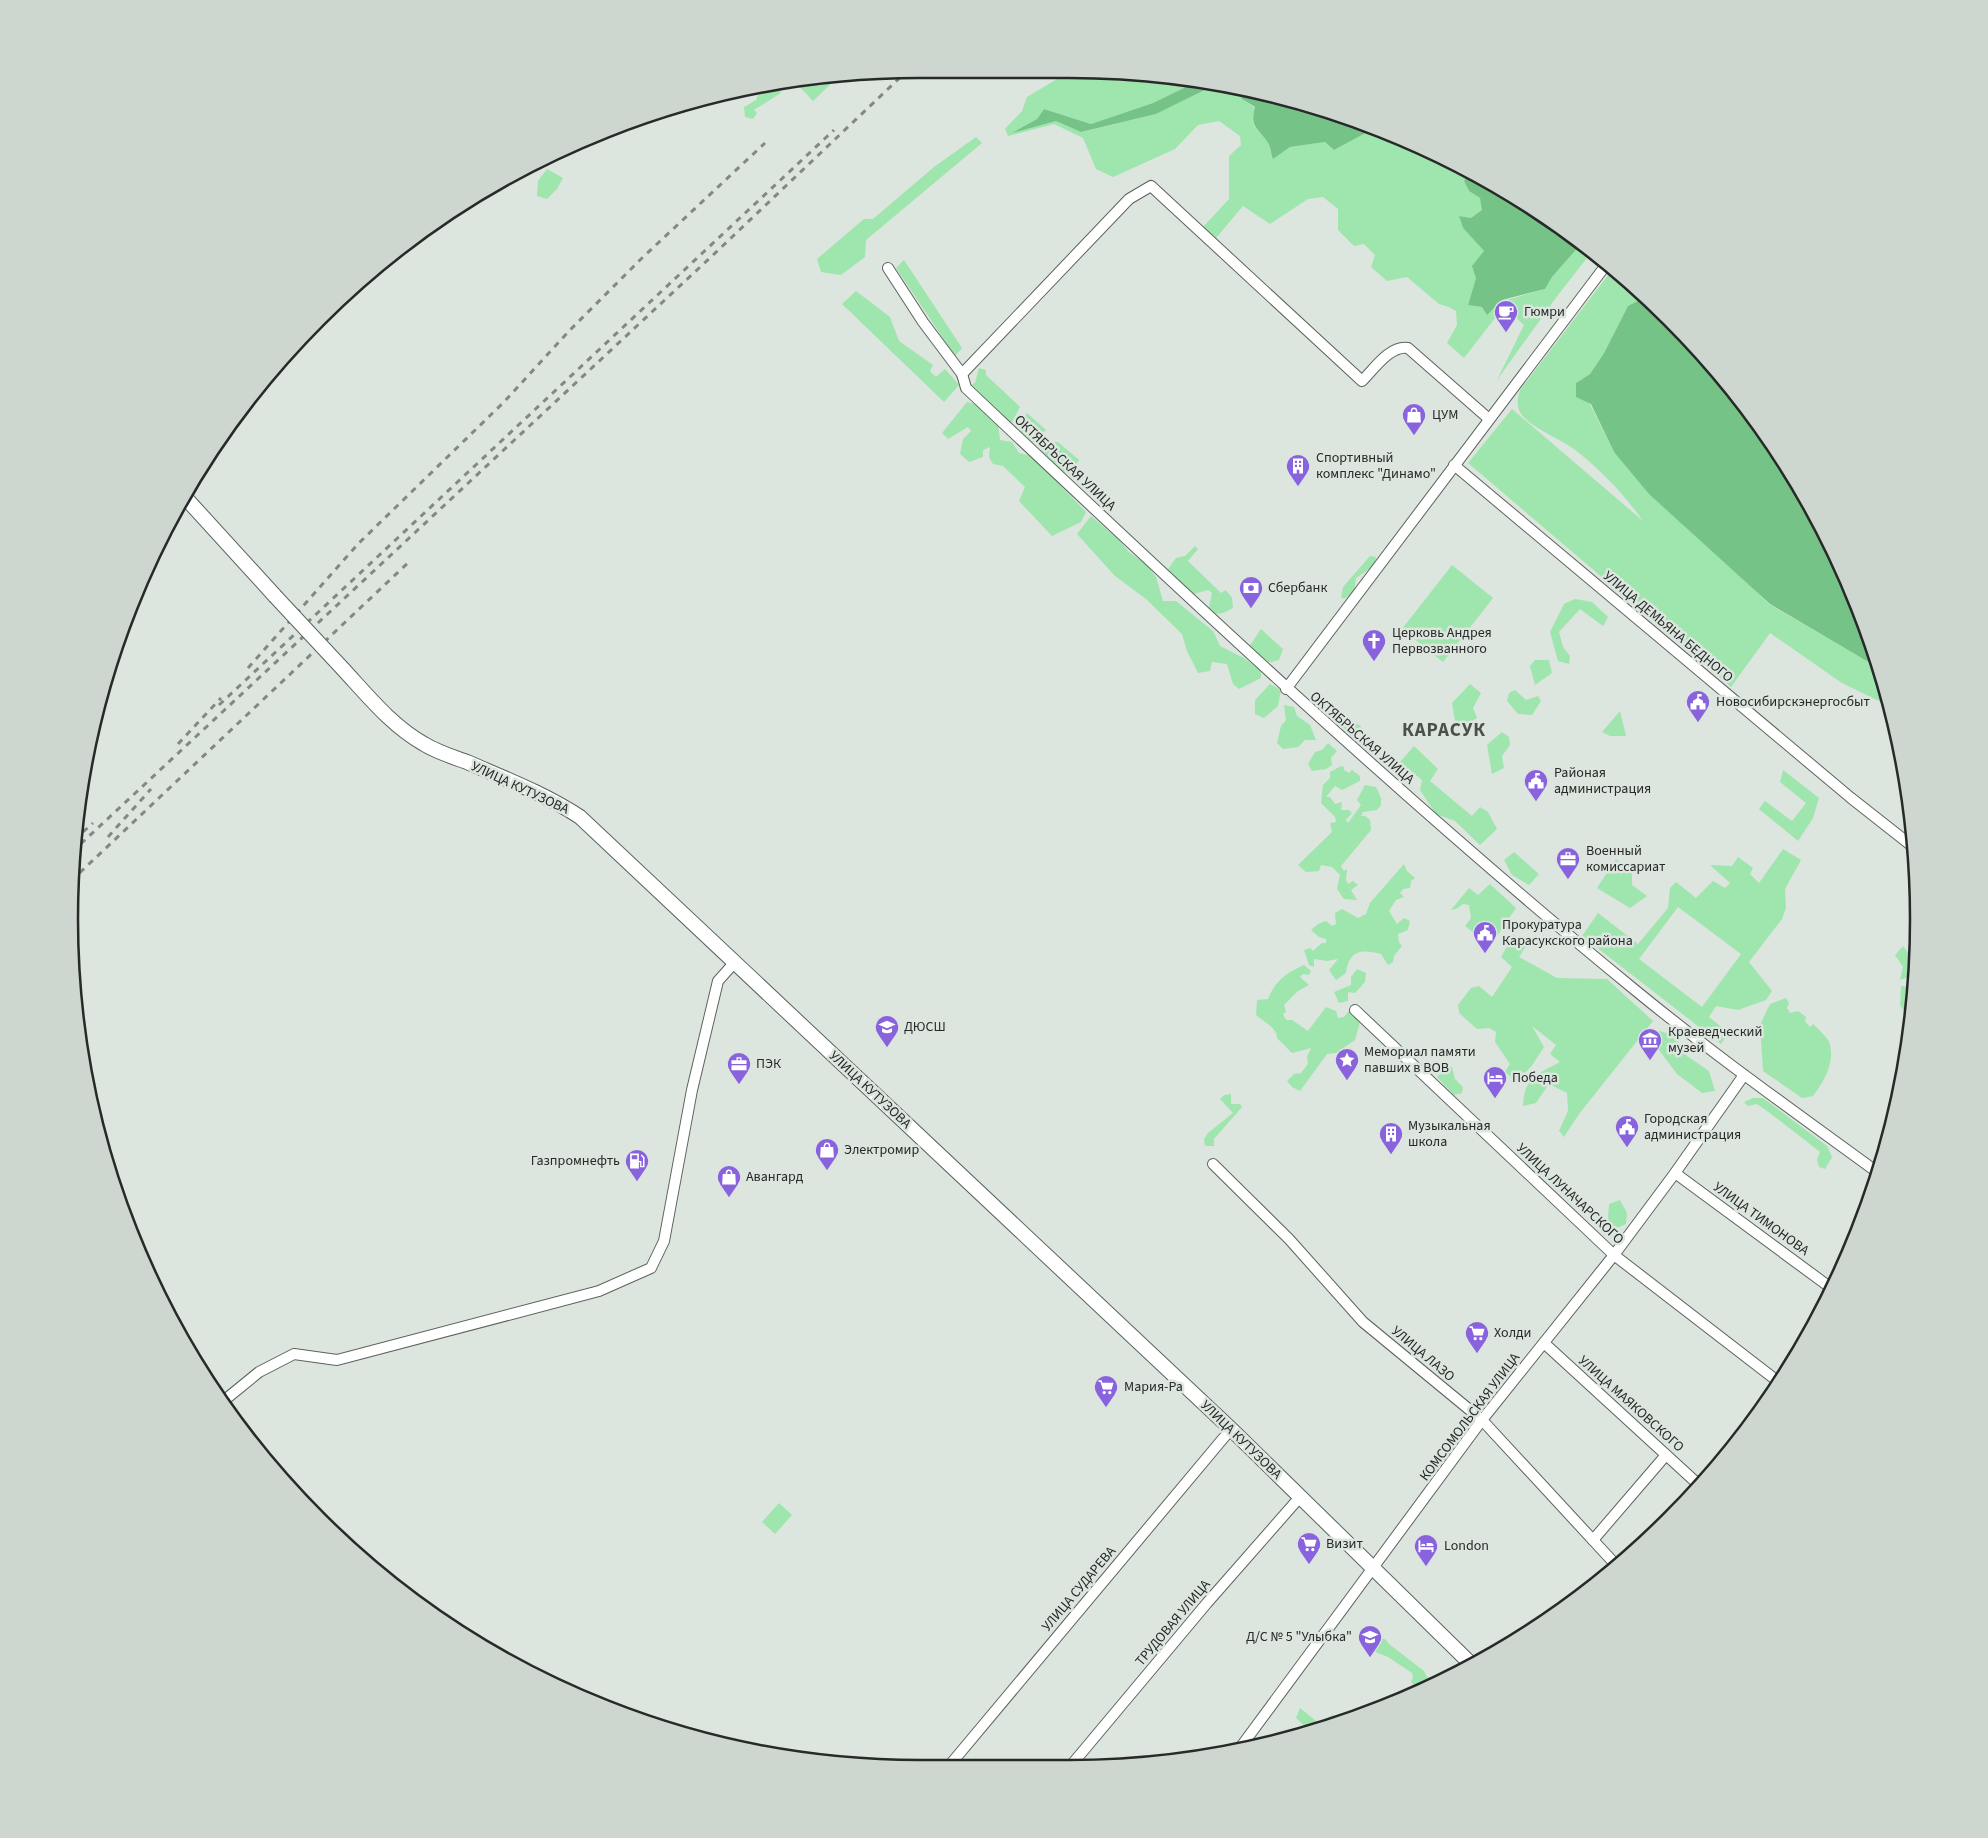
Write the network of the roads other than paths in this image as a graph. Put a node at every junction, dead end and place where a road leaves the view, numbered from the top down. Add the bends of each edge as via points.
1 (888, 268) dead end
2 (1603, 269) edge
3 (962, 374) junction
4 (1489, 419) junction
5 (1454, 465) junction
6 (188, 501) edge
7 (1286, 688) junction
8 (1907, 842) edge
9 (735, 962) junction
10 (1354, 1010) dead end
11 (1744, 1075) junction
12 (1213, 1164) dead end
13 (1872, 1169) edge
14 (1675, 1173) junction
15 (1614, 1254) junction
16 (1827, 1285) edge
17 (1544, 1343) junction
18 (1774, 1379) edge
19 (227, 1398) edge
20 (1482, 1420) junction
21 (1230, 1429) junction
22 (1666, 1455) junction
23 (1695, 1481) edge
24 (1300, 1497) junction
25 (1593, 1540) junction
26 (1613, 1561) edge
27 (1373, 1569) junction
28 (1466, 1661) edge
29 (1245, 1741) edge
30 (954, 1760) edge
31 (1076, 1760) edge

1 - 3 street, ОКТЯБРЬСКАЯ УЛИЦА
2 - 4 street
3 - 4 street via 1129,199 1151,186 1362,381 1393,350 1408,348
3 - 7 street, ОКТЯБРЬСКАЯ УЛИЦА via 966,388
4 - 5 street
5 - 7 street
5 - 8 street, УЛИЦА ДЕМЬЯНА БЕДНОГО
6 - 9 main road, УЛИЦА КУТУЗОВА, bridge via 343,669 407,733 426,745 559,803 580,817
7 - 11 street, ОКТЯБРЬСКАЯ УЛИЦА via 1534,907
9 - 19 street via 718,980 690,1100 664,1241 651,1268 600,1291 337,1360 294,1354 259,1372
9 - 21 main road, УЛИЦА КУТУЗОВА
10 - 15 street, УЛИЦА ЛУНАЧАРСКОГО
11 - 13 street, ОКТЯБРЬСКАЯ УЛИЦА
11 - 14 street, КОМСОМОЛЬСКАЯ УЛИЦА
12 - 20 street, УЛИЦА ЛАЗО via 1289,1239 1363,1322
14 - 15 street, КОМСОМОЛЬСКАЯ УЛИЦА
14 - 16 street, УЛИЦА ТИМОНОВА
15 - 17 street, КОМСОМОЛЬСКАЯ УЛИЦА
15 - 18 street, УЛИЦА ЛУНАЧАРСКОГО
17 - 20 street, КОМСОМОЛЬСКАЯ УЛИЦА
17 - 22 street, УЛИЦА МАЯКОВСКОГО
20 - 25 street, УЛИЦА ЛАЗО
20 - 27 street, КОМСОМОЛЬСКАЯ УЛИЦА
21 - 24 main road, УЛИЦА КУТУЗОВА
21 - 30 street, УЛИЦА СУДАРЕВА
22 - 23 street, УЛИЦА МАЯКОВСКОГО
22 - 25 street
24 - 27 main road, УЛИЦА КУТУЗОВА
24 - 31 street, ТРУДОВАЯ УЛИЦА
25 - 26 street, УЛИЦА ЛАЗО
27 - 28 main road, УЛИЦА КУТУЗОВА
27 - 29 street, КОМСОМОЛЬСКАЯ УЛИЦА

